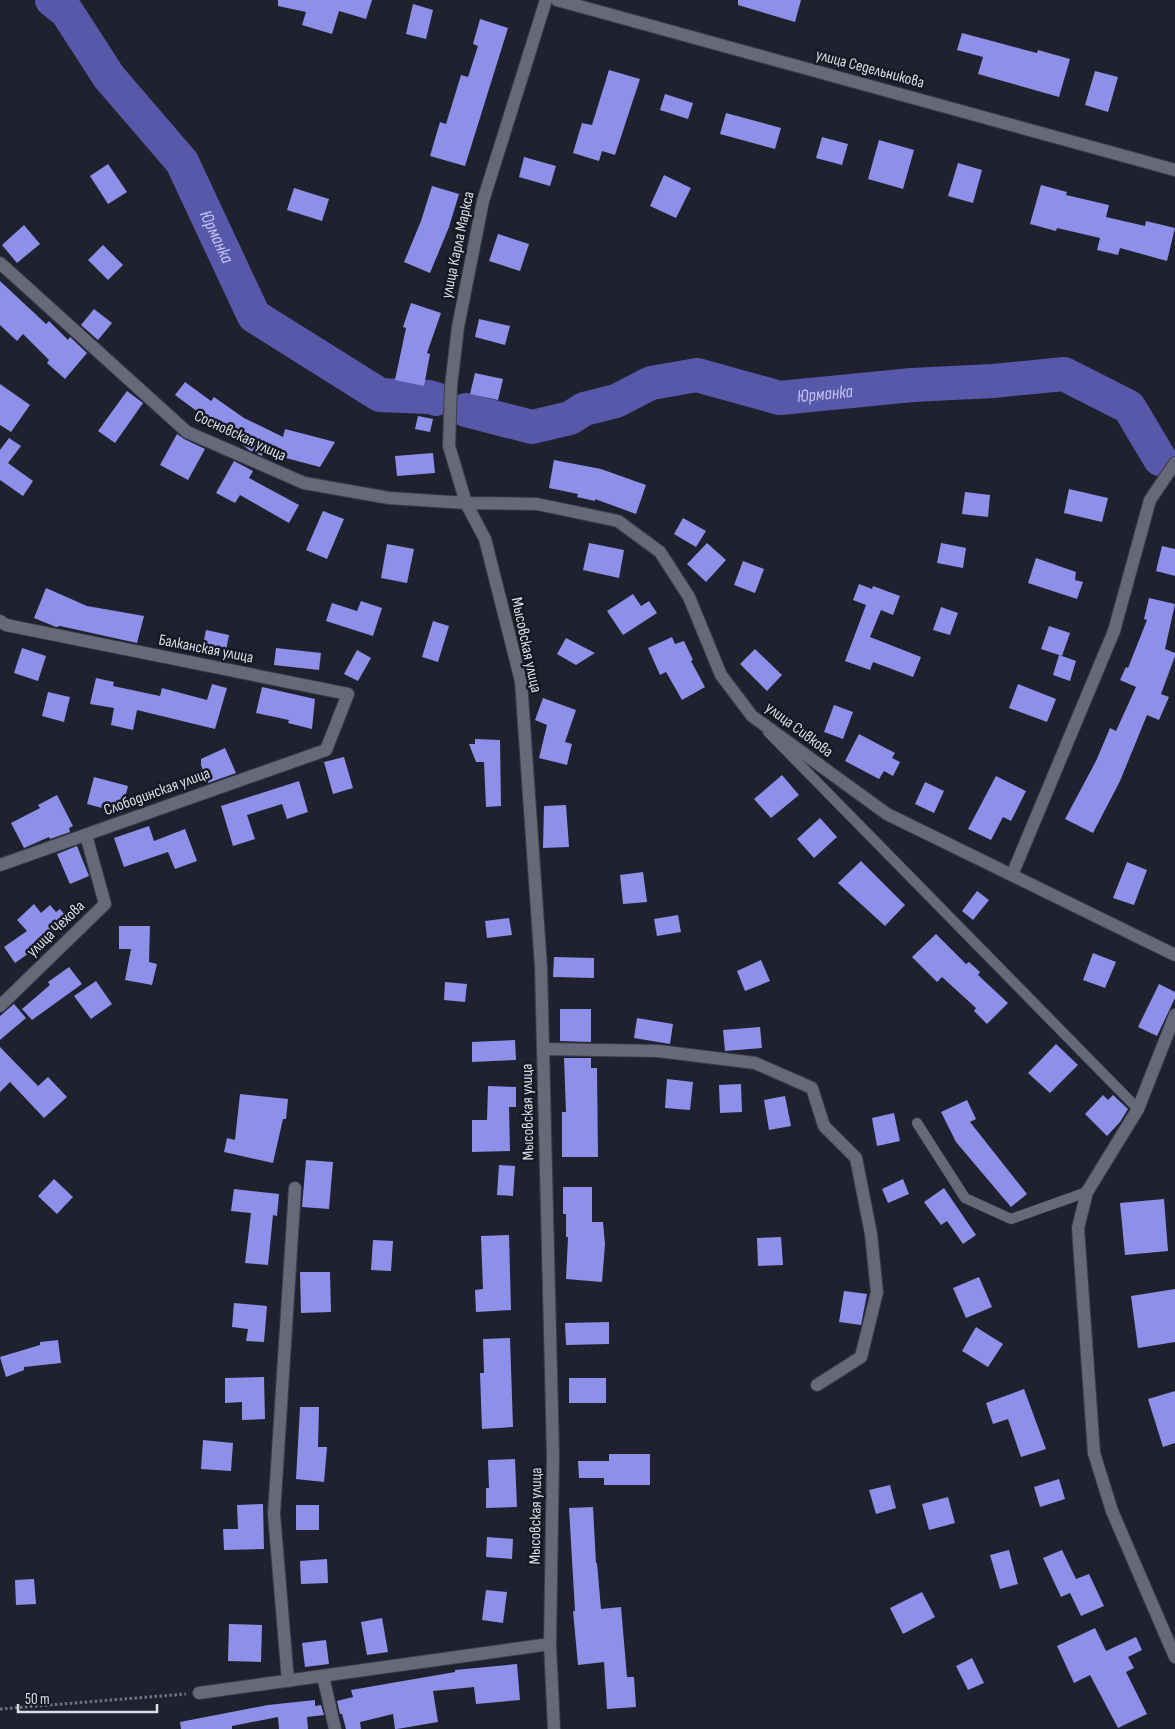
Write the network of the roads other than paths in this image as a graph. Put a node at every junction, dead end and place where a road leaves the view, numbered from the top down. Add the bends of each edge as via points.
1 (546, 0) edge
2 (556, 0) edge
3 (1175, 170) edge
4 (0, 263) edge
5 (1175, 464) edge
6 (466, 504) junction
7 (0, 621) edge
8 (752, 716) junction
9 (326, 750) joint
10 (86, 835) junction
11 (0, 865) edge
12 (1012, 875) junction
13 (1175, 955) edge
14 (0, 1006) edge
15 (1175, 1015) edge
16 (543, 1048) junction
17 (1138, 1110) junction
18 (917, 1123) dead end
19 (295, 1188) dead end
20 (1087, 1192) junction
21 (817, 1385) dead end
22 (550, 1644) junction
23 (1175, 1657) edge
24 (323, 1676) junction
25 (288, 1681) junction
26 (199, 1694) road end
27 (335, 1729) edge
28 (554, 1729) edge

1 - 6 street, улица Карла Маркса via 483,201 458,327 451,386 450,446
2 - 3 street, улица Седельникова
4 - 6 street, Сосновская улица via 187,432 304,483 389,498
5 - 12 street via 1150,500 1114,631
6 - 8 street, улица Сивкова via 537,504 618,520 660,552 689,597 721,675
6 - 16 street, Мысовская улица via 485,539 521,681 541,967
7 - 9 street, Балканская улица via 6,626 348,694
8 - 12 street, улица Сивкова via 887,814
8 - 17 lane
9 - 10 street, Слободинская улица
10 - 11 street, Слободинская улица
10 - 14 street, улица Чехова via 105,904
12 - 13 street, улица Сивкова
15 - 17 street
16 - 21 street via 658,1051 754,1063 812,1088 824,1126 856,1158 871,1234 877,1292 861,1357
16 - 22 street, Мысовская улица via 553,1455
17 - 20 street
18 - 20 lane via 965,1198 1011,1219
19 - 25 street via 274,1514
20 - 23 street via 1078,1228 1094,1452 1112,1511
22 - 24 street
22 - 28 street, Мысовская улица
24 - 25 street
24 - 27 street
25 - 26 street

